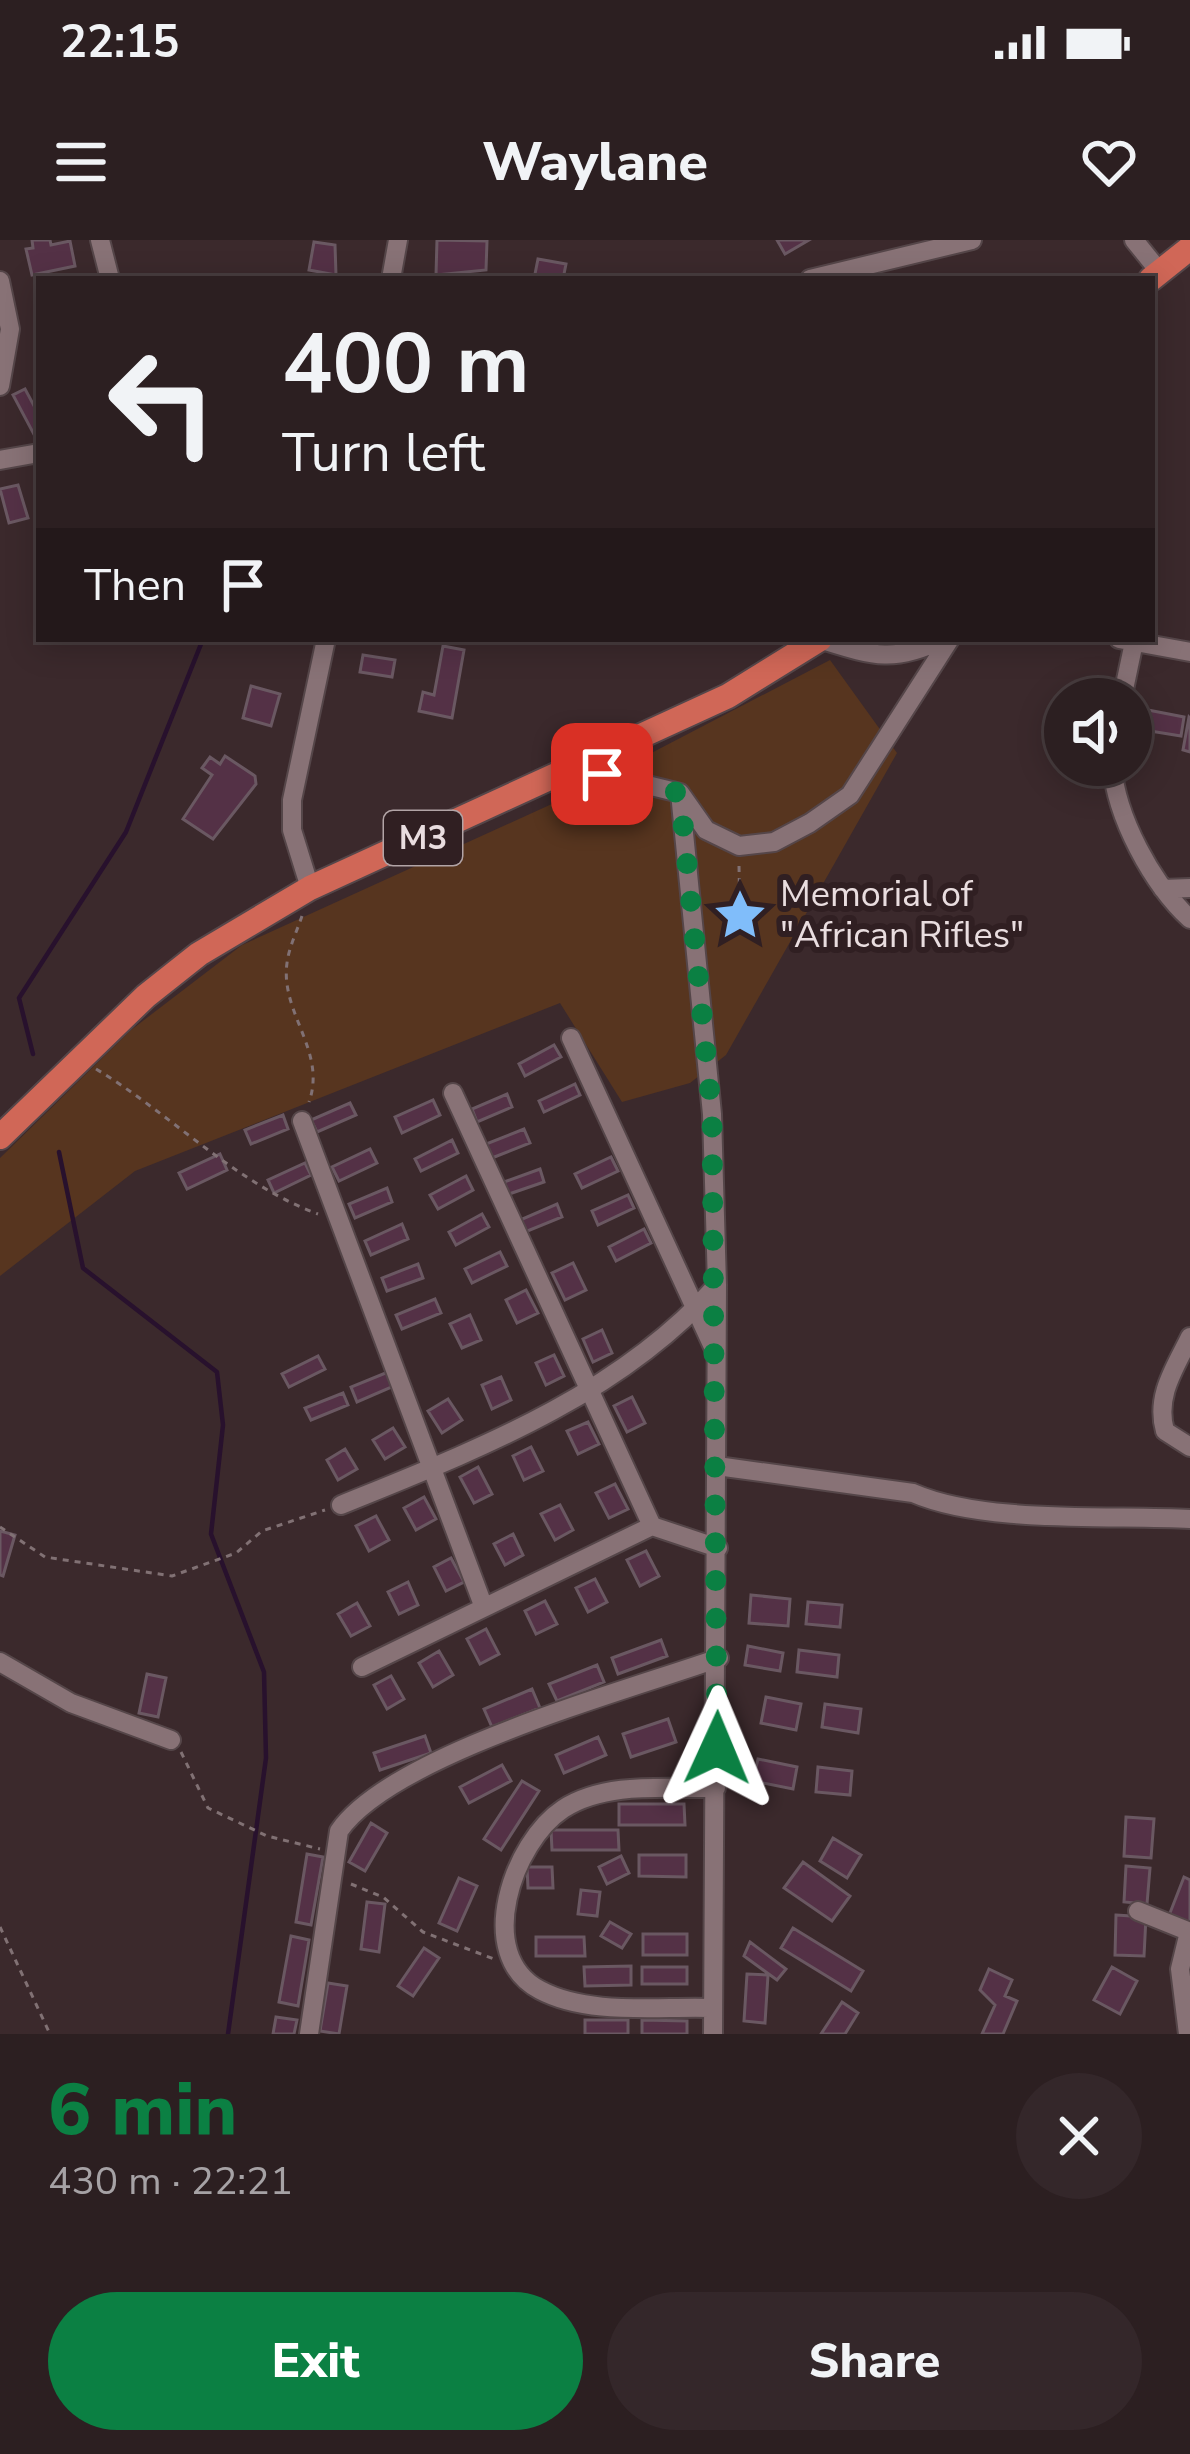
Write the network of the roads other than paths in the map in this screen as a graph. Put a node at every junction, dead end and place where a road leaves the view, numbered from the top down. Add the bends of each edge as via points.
1 (100, 240) edge
2 (398, 240) edge
3 (972, 240) edge
4 (1134, 240) edge
5 (1190, 248) edge
6 (1155, 275) edge
7 (109, 276) edge
8 (392, 276) edge
9 (822, 276) edge
10 (0, 280) edge
11 (0, 386) edge
12 (36, 454) edge
13 (0, 460) edge
14 (325, 642) edge
15 (815, 642) edge
16 (830, 642) edge
17 (940, 642) edge
18 (944, 642) edge
19 (1126, 642) edge
20 (1137, 642) edge
21 (1190, 652) edge
22 (1123, 678) edge
23 (557, 778) junction
24 (1116, 786) edge
25 (680, 793) junction
26 (310, 888) junction
27 (1190, 888) edge
28 (1163, 889) junction
29 (1190, 919) edge
30 (571, 1038) dead end
31 (453, 1093) dead end
32 (302, 1121) road end
33 (0, 1137) edge
34 (717, 1286) junction
35 (696, 1310) junction
36 (1190, 1337) edge
37 (716, 1354) junction
38 (591, 1391) junction
39 (1190, 1447) edge
40 (717, 1466) junction
41 (430, 1468) junction
42 (341, 1505) road end
43 (1190, 1519) edge
44 (652, 1526) junction
45 (718, 1547) junction
46 (483, 1605) junction
47 (719, 1658) junction
48 (0, 1661) edge
49 (362, 1667) dead end
50 (171, 1740) dead end
51 (716, 1788) junction
52 (1138, 1911) dead end
53 (1189, 1932) edge
54 (713, 2008) junction
55 (309, 2034) edge
56 (713, 2034) edge
57 (1188, 2034) edge

1 - 7 street
2 - 8 street
3 - 9 street
4 - 6 street
5 - 6 highway
10 - 11 street via 10,329
12 - 13 street
14 - 26 street via 292,800 292,830
15 - 23 highway, M3 via 728,696
16 - 17 street via 910,656
18 - 25 street via 850,794 774,842 739,846 706,830
19 - 22 street
20 - 21 street
23 - 25 street via 602,774
23 - 26 highway, M3
24 - 28 street
25 - 34 street via 712,1114
26 - 33 highway, M3 via 170,975
27 - 28 street
28 - 29 street
30 - 35 street
31 - 38 street
32 - 41 street
34 - 35 street
34 - 37 street
35 - 37 street
35 - 38 street
36 - 39 street via 1160,1415 1165,1431
37 - 40 street
38 - 41 street
38 - 44 street
40 - 43 street via 913,1493 941,1505
40 - 45 street
41 - 42 street
41 - 46 street
44 - 45 street
44 - 46 street
45 - 47 street
46 - 49 street
47 - 51 street
47 - 55 street via 447,1757 357,1805 339,1831
48 - 50 street via 71,1703
51 - 54 street
51 - 54 street via 614,1790 565,1808 511,1875 507,1931 513,1963 535,1988 573,2004
52 - 53 street
53 - 57 street via 1180,1969
54 - 56 street

